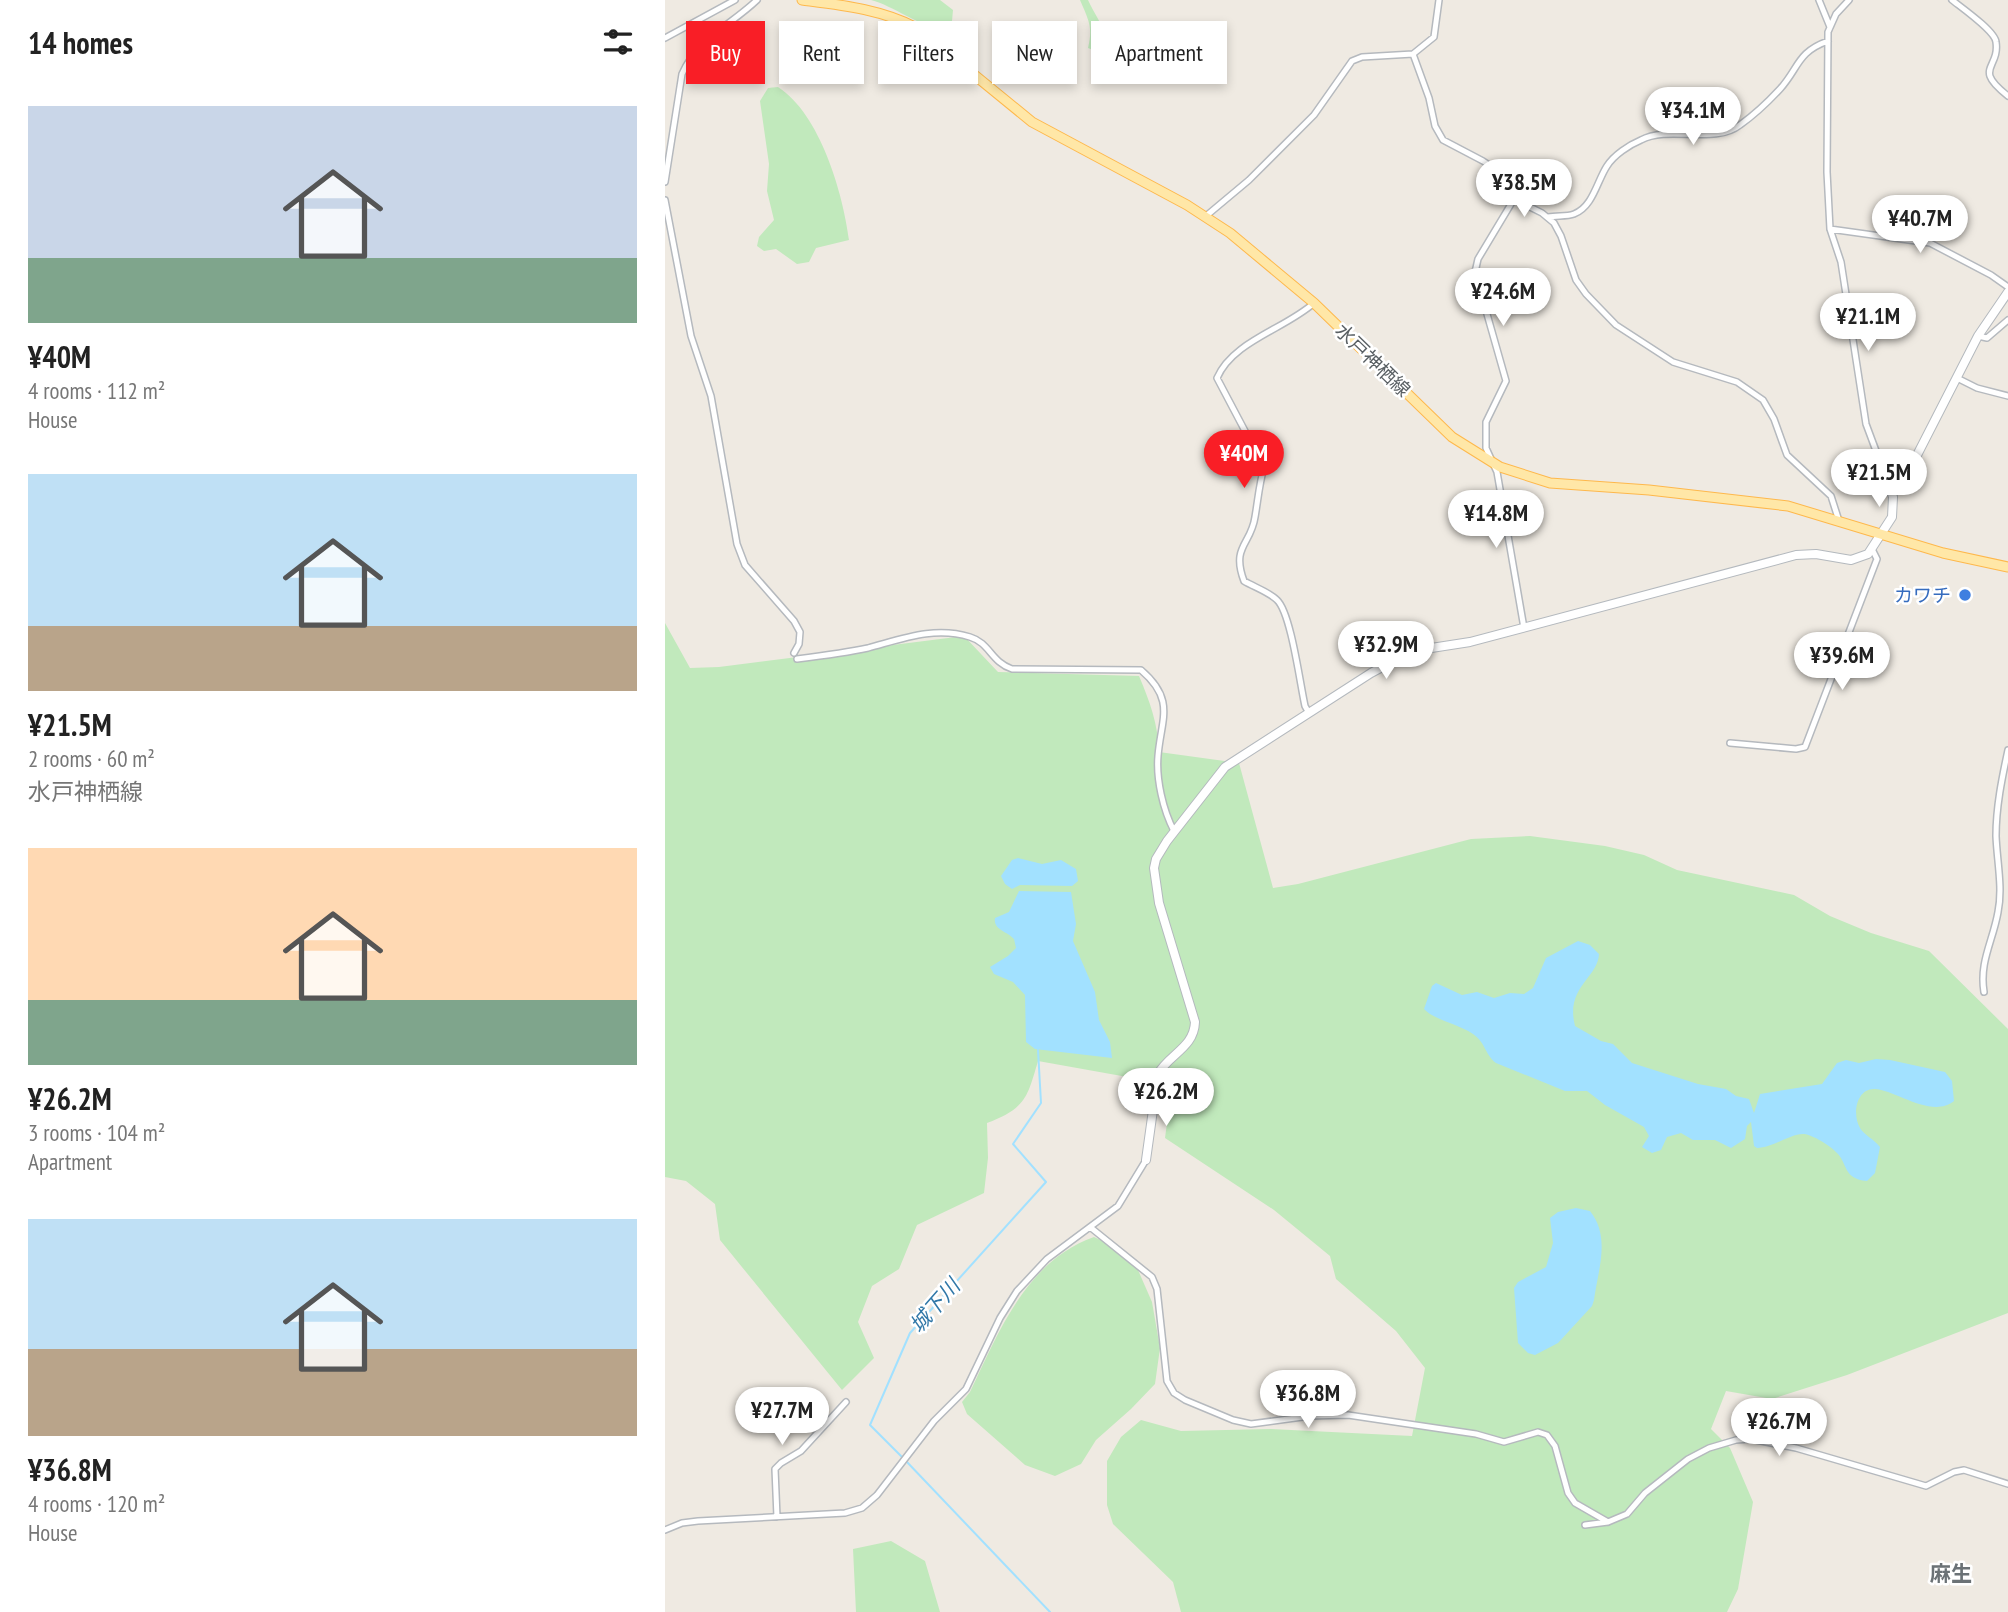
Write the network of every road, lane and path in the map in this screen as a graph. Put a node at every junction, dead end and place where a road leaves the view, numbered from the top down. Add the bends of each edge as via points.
1 (735, 0) edge
2 (757, 0) edge
3 (802, 0) edge
4 (1439, 0) edge
5 (1819, 0) edge
6 (1849, 0) edge
7 (1952, 0) edge
8 (1830, 27) junction
9 (665, 38) edge
10 (1828, 41) junction
11 (1413, 54) junction
12 (2008, 96) edge
13 (665, 182) edge
14 (1514, 199) junction
15 (665, 200) edge
16 (1206, 216) junction
17 (1548, 217) junction
18 (1830, 229) junction
19 (2008, 289) edge
20 (1314, 303) junction
21 (2008, 320) edge
22 (1978, 336) junction
23 (1957, 378) junction
24 (2008, 396) edge
25 (1493, 463) junction
26 (1888, 483) junction
27 (1839, 522) junction
28 (1882, 536) junction
29 (1873, 549) junction
30 (2008, 567) edge
31 (1524, 628) junction
32 (1309, 713) junction
33 (1730, 743) dead end
34 (2008, 750) edge
35 (1174, 831) junction
36 (1984, 992) dead end
37 (1146, 1160) joint
38 (1090, 1227) junction
39 (846, 1402) dead end
40 (2008, 1484) edge
41 (777, 1517) junction
42 (1608, 1522) junction
43 (1585, 1525) dead end
44 (665, 1530) edge

1 - 9 street
2 - 13 street via 687,61
3 - 16 main road, 水戸神栖線 via 899,18 1031,122
4 - 11 street via 1434,37
5 - 8 street
6 - 8 street
7 - 12 street via 1992,34 1997,43 1990,75
8 - 10 street
10 - 17 street via 1801,56 1779,90 1738,127 1723,133 1642,139 1612,160 1581,210
10 - 18 street
11 - 14 street via 1443,140 1492,167
11 - 16 street via 1352,61 1314,115
14 - 17 street
14 - 25 street via 1478,259 1471,290 1485,307 1506,381 1486,422 1486,448
15 - 35 street via 691,336 711,396 737,544 745,565 800,632 796,656 867,648 933,632 979,641 996,662 1012,669 1141,670 1150,677 1166,710 1158,757 1167,817
16 - 20 main road, 水戸神栖線
17 - 27 street via 1562,236 1576,280 1616,325 1673,362 1737,382 1763,400 1787,455 1831,496
18 - 19 street via 1930,243
18 - 26 street via 1841,262 1865,424
19 - 22 street
20 - 25 main road, 水戸神栖線 via 1452,437
20 - 32 street via 1244,349 1217,378 1264,467 1239,568 1244,581 1276,599 1287,619
21 - 22 street via 1987,338
22 - 23 street
23 - 24 street
23 - 26 street via 1913,463
25 - 27 main road, 水戸神栖線 via 1550,483 1762,502
25 - 31 street
26 - 28 street via 1893,510
27 - 28 main road, 水戸神栖線
28 - 29 street
28 - 30 main road, 水戸神栖線
29 - 31 street via 1855,560 1796,555
29 - 33 street via 1877,559 1805,747
31 - 32 street via 1403,655
32 - 35 street via 1225,767
34 - 36 street via 1996,835 1999,912 1983,962
35 - 37 street via 1156,859 1154,877 1195,1031 1158,1074
37 - 38 street via 1126,1197
38 - 41 street via 1047,1259 1017,1291 966,1389 934,1421 877,1495 856,1511
38 - 42 street via 1152,1277 1167,1381 1185,1400 1251,1424 1349,1415 1504,1442 1538,1432 1555,1446 1574,1503
39 - 41 street via 801,1451 775,1469
40 - 42 street via 1963,1470 1926,1486 1796,1448 1736,1440 1688,1459 1645,1493 1627,1514
41 - 44 street via 682,1522
42 - 43 street

